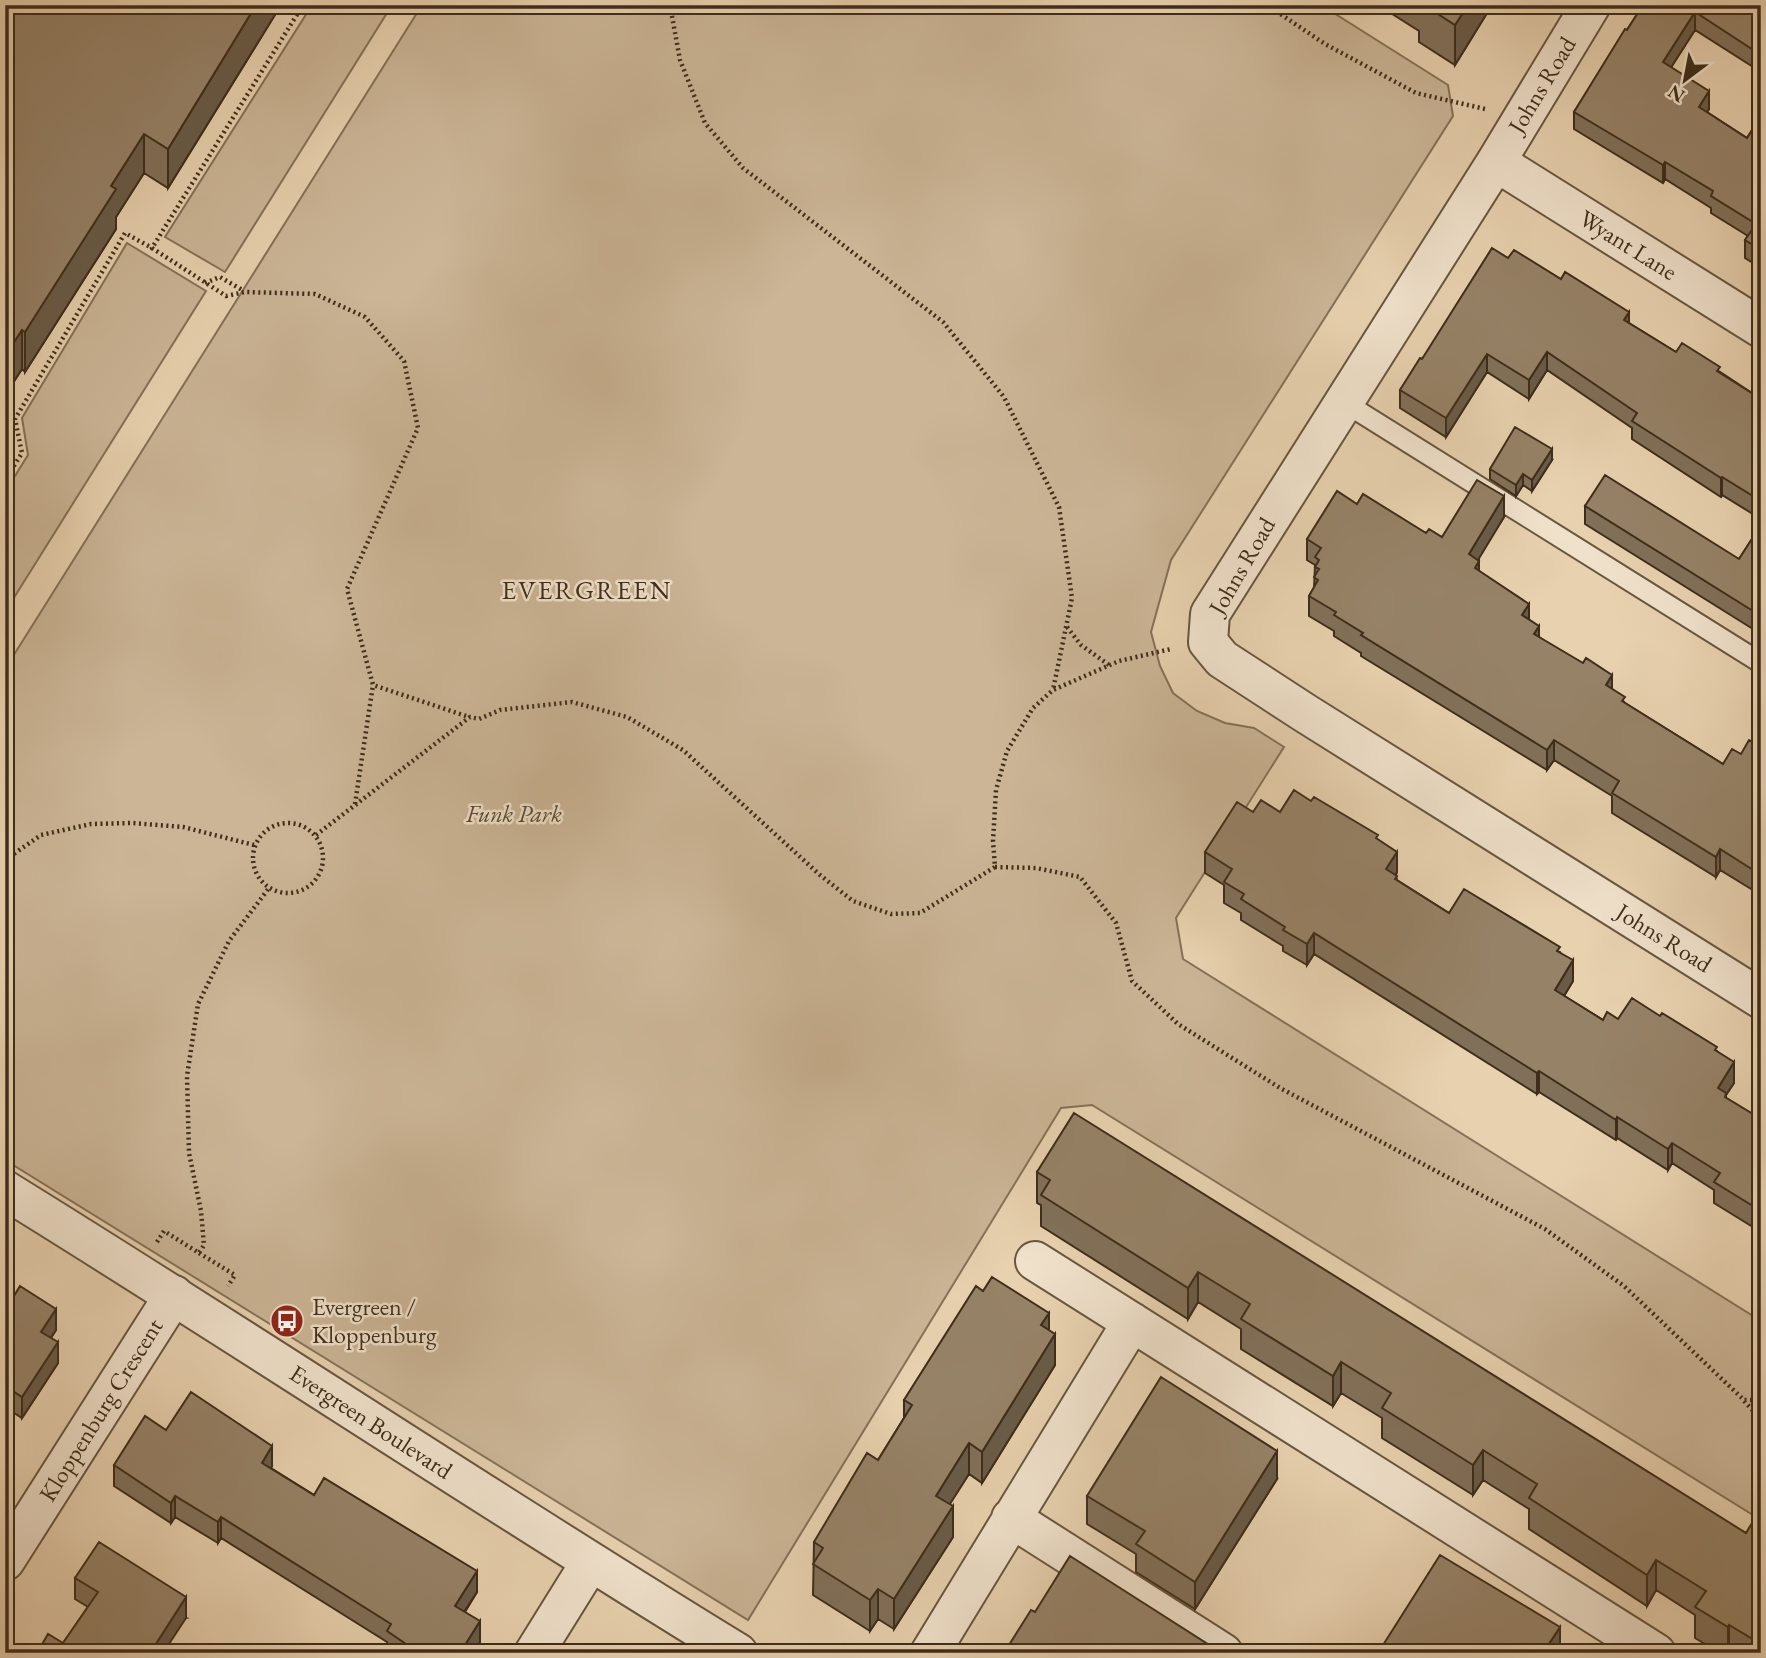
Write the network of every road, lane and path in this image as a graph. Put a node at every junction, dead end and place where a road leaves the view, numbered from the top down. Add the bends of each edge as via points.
1 (303, 5) edge
2 (670, 5) edge
3 (1267, 5) edge
4 (1591, 5) edge
5 (1516, 128) junction
6 (1496, 162) junction
7 (152, 248) junction
8 (205, 283) junction
9 (245, 292) junction
10 (1761, 328) edge
11 (1342, 401) junction
12 (5, 480) edge
13 (1066, 626) junction
14 (1161, 651) dead end
15 (1761, 663) edge
16 (1109, 665) junction
17 (373, 685) junction
18 (1053, 690) junction
19 (470, 717) junction
20 (354, 805) junction
21 (316, 835) junction
22 (254, 845) junction
23 (5, 860) edge
24 (995, 867) junction
25 (269, 888) junction
26 (1761, 999) edge
27 (5, 1190) edge
28 (164, 1231) dead end
29 (200, 1253) junction
30 (1035, 1261) dead end
31 (235, 1275) dead end
32 (174, 1295) junction
33 (1132, 1322) junction
34 (1761, 1400) edge
35 (1744, 1401) junction
36 (1761, 1419) edge
37 (1011, 1518) junction
38 (5, 1561) edge
39 (590, 1563) junction
40 (1637, 1648) edge
41 (534, 1653) edge
42 (738, 1653) edge
43 (930, 1653) edge
44 (1223, 1653) edge

1 - 7 path
2 - 13 path via 680,60 705,123 743,168 943,322 1004,397 1059,507 1072,598
3 - 5 path via 1325,44 1416,93 1487,110
4 - 5 street, Johns Road
5 - 6 street, Johns Road
6 - 10 street, Wyant Lane
6 - 11 street, Johns Road
7 - 8 path
7 - 12 path via 125,233 15,419 22,453
8 - 9 path via 226,296
8 - 9 path via 220,277
9 - 17 path via 315,294 365,317 404,361 418,428 347,589
11 - 15 lane
11 - 26 street, Johns Road via 1209,614 1208,642 1222,659 1305,713
13 - 16 path
13 - 18 path
14 - 16 path
16 - 18 path
17 - 19 path
17 - 20 path
18 - 24 path via 1033,708 1007,751 996,790
19 - 20 path
19 - 24 path via 572,702 626,717 683,750 853,901 891,914 920,913
20 - 21 path
21 - 22 path via 286,822 266,830
21 - 25 path via 324,858 314,882 293,893
22 - 23 path via 183,827 90,824 41,835
22 - 25 path via 255,871
24 - 35 path via 1080,877 1116,923 1132,981 1178,1024 1280,1088 1545,1229 1624,1286
25 - 29 path via 229,941 198,1004 187,1076 189,1153 204,1245
27 - 32 street, Evergreen Boulevard
28 - 29 path
29 - 31 path
30 - 33 street
32 - 38 street, Kloppenburg Crescent
32 - 39 street, Evergreen Boulevard
33 - 37 street
33 - 40 street
34 - 35 path
35 - 36 path
37 - 43 street
37 - 44 street
39 - 41 street
39 - 42 street, Evergreen Boulevard

